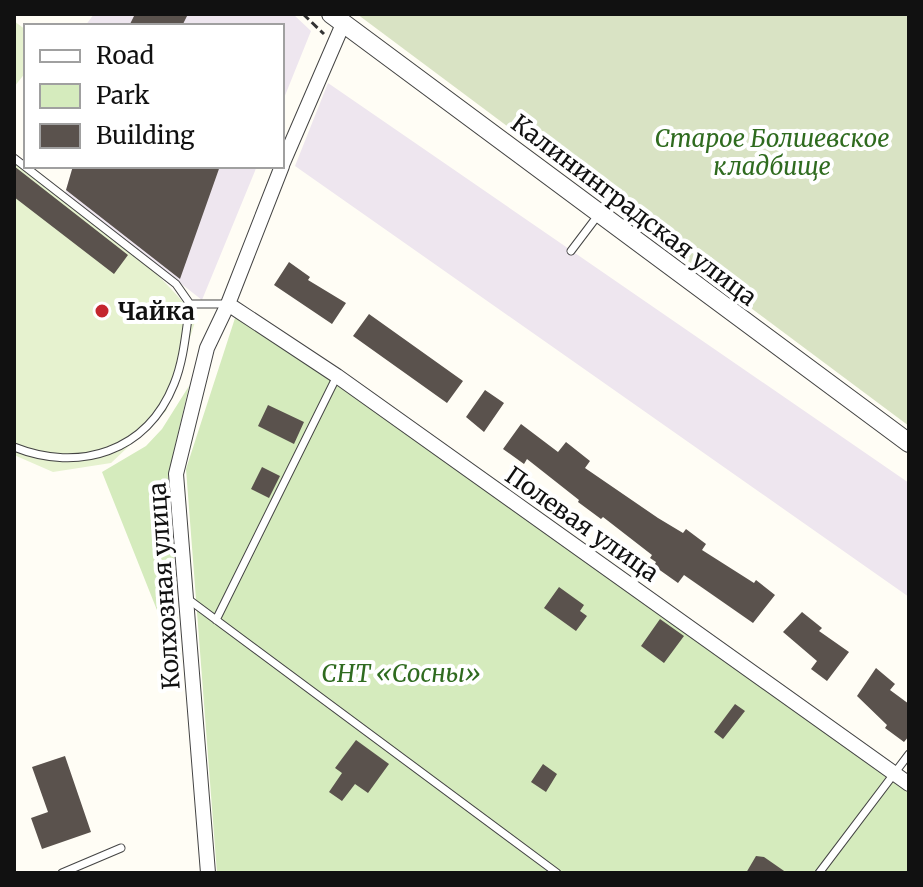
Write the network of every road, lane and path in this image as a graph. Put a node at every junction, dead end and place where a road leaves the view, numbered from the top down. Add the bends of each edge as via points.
1 (303, 14) edge
2 (337, 19) edge
3 (333, 42) junction
4 (284, 161) edge
5 (27, 168) edge
6 (281, 168) edge
7 (599, 214) junction
8 (571, 251) dead end
9 (190, 304) junction
10 (228, 304) junction
11 (337, 376) junction
12 (909, 443) edge
13 (14, 447) edge
14 (188, 599) junction
15 (216, 620) junction
16 (909, 754) edge
17 (894, 773) junction
18 (909, 784) edge
19 (121, 848) dead end
20 (62, 873) edge
21 (208, 873) edge
22 (557, 873) edge
23 (819, 873) edge

1 - 3 path
2 - 3 street, Колхозная улица
2 - 7 street, Калининградская улица
3 - 4 street, Колхозная улица
5 - 9 lane via 176,284
6 - 10 street, Колхозная улица
7 - 8 lane
7 - 12 street, Калининградская улица via 625,224
9 - 10 lane
9 - 13 lane via 175,384 147,426 94,456 53,458
10 - 11 street, Полевая улица
10 - 14 street, Колхозная улица via 207,348 176,474
11 - 15 lane
11 - 17 street, Полевая улица
14 - 15 lane
14 - 21 street, Колхозная улица
15 - 22 lane
16 - 17 lane
17 - 18 street, Полевая улица
17 - 23 lane
19 - 20 lane

